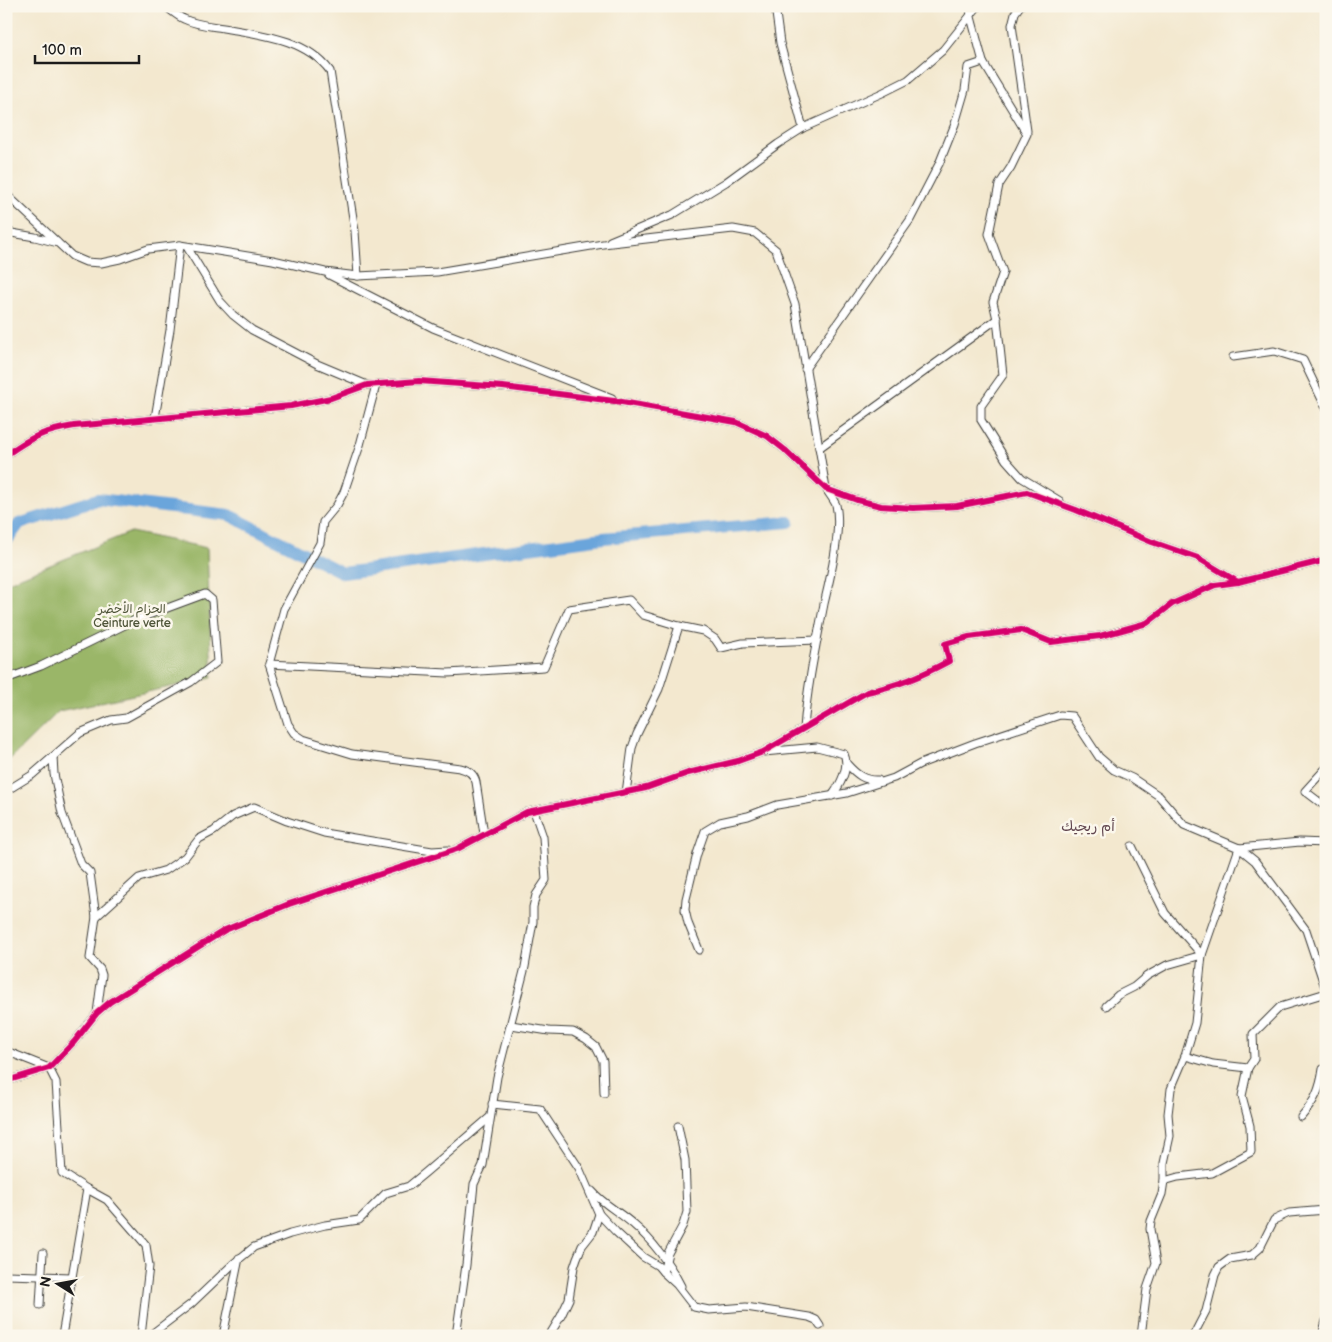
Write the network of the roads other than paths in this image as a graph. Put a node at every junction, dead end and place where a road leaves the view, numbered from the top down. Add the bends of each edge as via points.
1 (165, 6) edge
2 (775, 6) edge
3 (970, 6) edge
4 (978, 6) edge
5 (1020, 6) edge
6 (971, 17) junction
7 (983, 62) junction
8 (803, 128) junction
9 (1027, 134) junction
10 (6, 194) edge
11 (6, 232) edge
12 (58, 243) junction
13 (603, 244) junction
14 (184, 246) junction
15 (324, 272) junction
16 (358, 276) junction
17 (997, 319) junction
18 (1233, 357) dead end
19 (805, 369) junction
20 (366, 385) junction
21 (376, 385) junction
22 (622, 402) junction
23 (1326, 408) edge
24 (155, 418) junction
25 (819, 448) junction
26 (6, 455) edge
27 (826, 489) junction
28 (1076, 510) junction
29 (1326, 560) edge
30 (1238, 582) junction
31 (679, 626) junction
32 (817, 640) junction
33 (269, 664) junction
34 (6, 679) edge
35 (804, 729) junction
36 (763, 752) junction
37 (53, 757) junction
38 (847, 764) junction
39 (1326, 768) edge
40 (894, 778) junction
41 (6, 791) edge
42 (626, 793) junction
43 (832, 796) junction
44 (1326, 807) edge
45 (534, 811) junction
46 (484, 834) junction
47 (1326, 843) edge
48 (1132, 846) dead end
49 (1239, 848) junction
50 (457, 849) junction
51 (96, 917) junction
52 (699, 950) dead end
53 (1202, 955) junction
54 (1326, 992) edge
55 (1106, 1006) dead end
56 (97, 1013) junction
57 (511, 1025) junction
58 (6, 1051) edge
59 (1185, 1056) junction
60 (49, 1068) junction
61 (1248, 1068) junction
62 (1326, 1068) edge
63 (6, 1081) edge
64 (604, 1093) dead end
65 (492, 1104) junction
66 (1301, 1117) dead end
67 (489, 1118) junction
68 (678, 1126) dead end
69 (1164, 1181) junction
70 (587, 1185) junction
71 (87, 1189) junction
72 (1326, 1210) edge
73 (599, 1214) junction
74 (43, 1253) dead end
75 (239, 1258) junction
76 (665, 1262) junction
77 (663, 1272) junction
78 (7, 1275) edge
79 (41, 1276) junction
80 (72, 1277) junction
81 (687, 1298) junction
82 (40, 1306) dead end
83 (1326, 1321) edge
84 (820, 1326) dead end
85 (62, 1336) edge
86 (141, 1336) edge
87 (149, 1336) edge
88 (223, 1336) edge
89 (456, 1336) edge
90 (549, 1336) edge
91 (1141, 1336) edge
92 (1193, 1336) edge
93 (1322, 1336) edge

1 - 16 street via 184,19 287,41 324,62 330,71 355,231
2 - 8 street via 780,43
3 - 6 street
4 - 6 street
5 - 9 street via 1012,26
6 - 7 street
6 - 8 street via 943,50 908,80
7 - 9 street
7 - 19 street via 968,67 955,124 910,220
8 - 13 street via 672,215
9 - 17 street via 1000,185 989,234 1003,272 993,302
10 - 12 street
11 - 12 street
12 - 14 street via 72,256 86,262 101,263 148,249
13 - 16 street via 437,272
13 - 19 street via 733,229 755,233 776,250 795,304
14 - 15 street
14 - 20 street via 220,301 252,330
14 - 24 street
15 - 16 street
15 - 22 street via 433,328
17 - 25 street
17 - 28 street via 1003,375 982,406 981,420 1006,460 1022,478
18 - 23 street via 1274,351 1303,360
19 - 25 street
20 - 21 street
20 - 24 street via 331,398 291,406
21 - 22 street via 419,381 503,387
21 - 33 street via 344,492 323,522 320,543 284,609
22 - 27 street via 736,422 767,436
24 - 26 street via 48,431 26,440
25 - 27 street
27 - 28 street via 881,506 913,508 957,506 1027,492
27 - 32 street via 836,504 837,520 833,560
28 - 30 street via 1198,558
29 - 30 street
30 - 35 street via 1214,585 1172,604 1147,623 1100,636 1052,642 1022,630 969,636 945,644 949,661 915,679 867,692
31 - 32 street via 703,630 721,648 743,643
31 - 33 street via 643,615 629,600 568,609 544,667 448,673
31 - 42 street via 659,689 632,748
32 - 35 street
33 - 46 street via 288,724 303,739 352,754 469,771 476,782
34 - 37 street via 41,666 135,620 205,594 212,600 216,662 191,682 126,718 111,720 80,734
35 - 36 street
36 - 38 street via 827,749 844,754
36 - 42 street
37 - 41 street via 32,776
37 - 51 street via 62,813 81,864 90,873
38 - 40 street via 861,778
38 - 43 street
39 - 44 street via 1305,791
40 - 43 street
40 - 49 street via 920,764 1049,718 1072,716 1099,757 1114,770 1159,796 1184,824
42 - 45 street
43 - 52 street via 777,805 720,822 705,831 685,910
45 - 46 street
45 - 57 street via 543,838 546,880 536,895 533,907 525,967
46 - 50 street
47 - 49 street
48 - 53 street via 1165,913
49 - 53 street
49 - 54 street via 1255,861 1306,930
50 - 51 street via 432,851 324,833 254,807 233,816 199,839 186,857 166,870 139,878
50 - 56 street via 289,904 225,930
51 - 56 street via 90,958 102,975
53 - 55 street via 1167,965
53 - 59 street via 1195,1023
54 - 61 street via 1280,1007 1253,1034 1254,1059
56 - 60 street
57 - 64 street via 573,1032 586,1039 596,1047 603,1061
57 - 65 street
58 - 60 street
59 - 61 street via 1213,1064
59 - 69 street via 1171,1089 1170,1136 1164,1162
60 - 63 street
60 - 71 street via 55,1079 62,1173
61 - 69 street via 1242,1096 1250,1126 1251,1152 1212,1173
62 - 66 street via 1312,1104
65 - 67 street
65 - 70 street via 540,1109 580,1168
67 - 75 street via 409,1186 386,1193 359,1220 290,1234 254,1247
67 - 89 street via 483,1165 474,1184
68 - 76 street via 685,1160 687,1212
69 - 91 street via 1151,1221 1156,1263 1147,1289
70 - 73 street
70 - 76 street via 600,1201 643,1233
71 - 80 street
71 - 86 street via 107,1200 146,1245 149,1266
72 - 92 street via 1289,1213 1274,1220 1260,1248 1252,1255 1230,1259 1219,1267 1206,1311
73 - 77 street
73 - 90 street via 594,1232 577,1258 569,1299
74 - 79 street
75 - 87 street via 191,1304
75 - 88 street
76 - 77 street
76 - 81 street
77 - 81 street
78 - 79 street
79 - 80 street
79 - 82 street
80 - 85 street
81 - 84 street via 694,1307 709,1310 746,1307 809,1317
83 - 93 street

